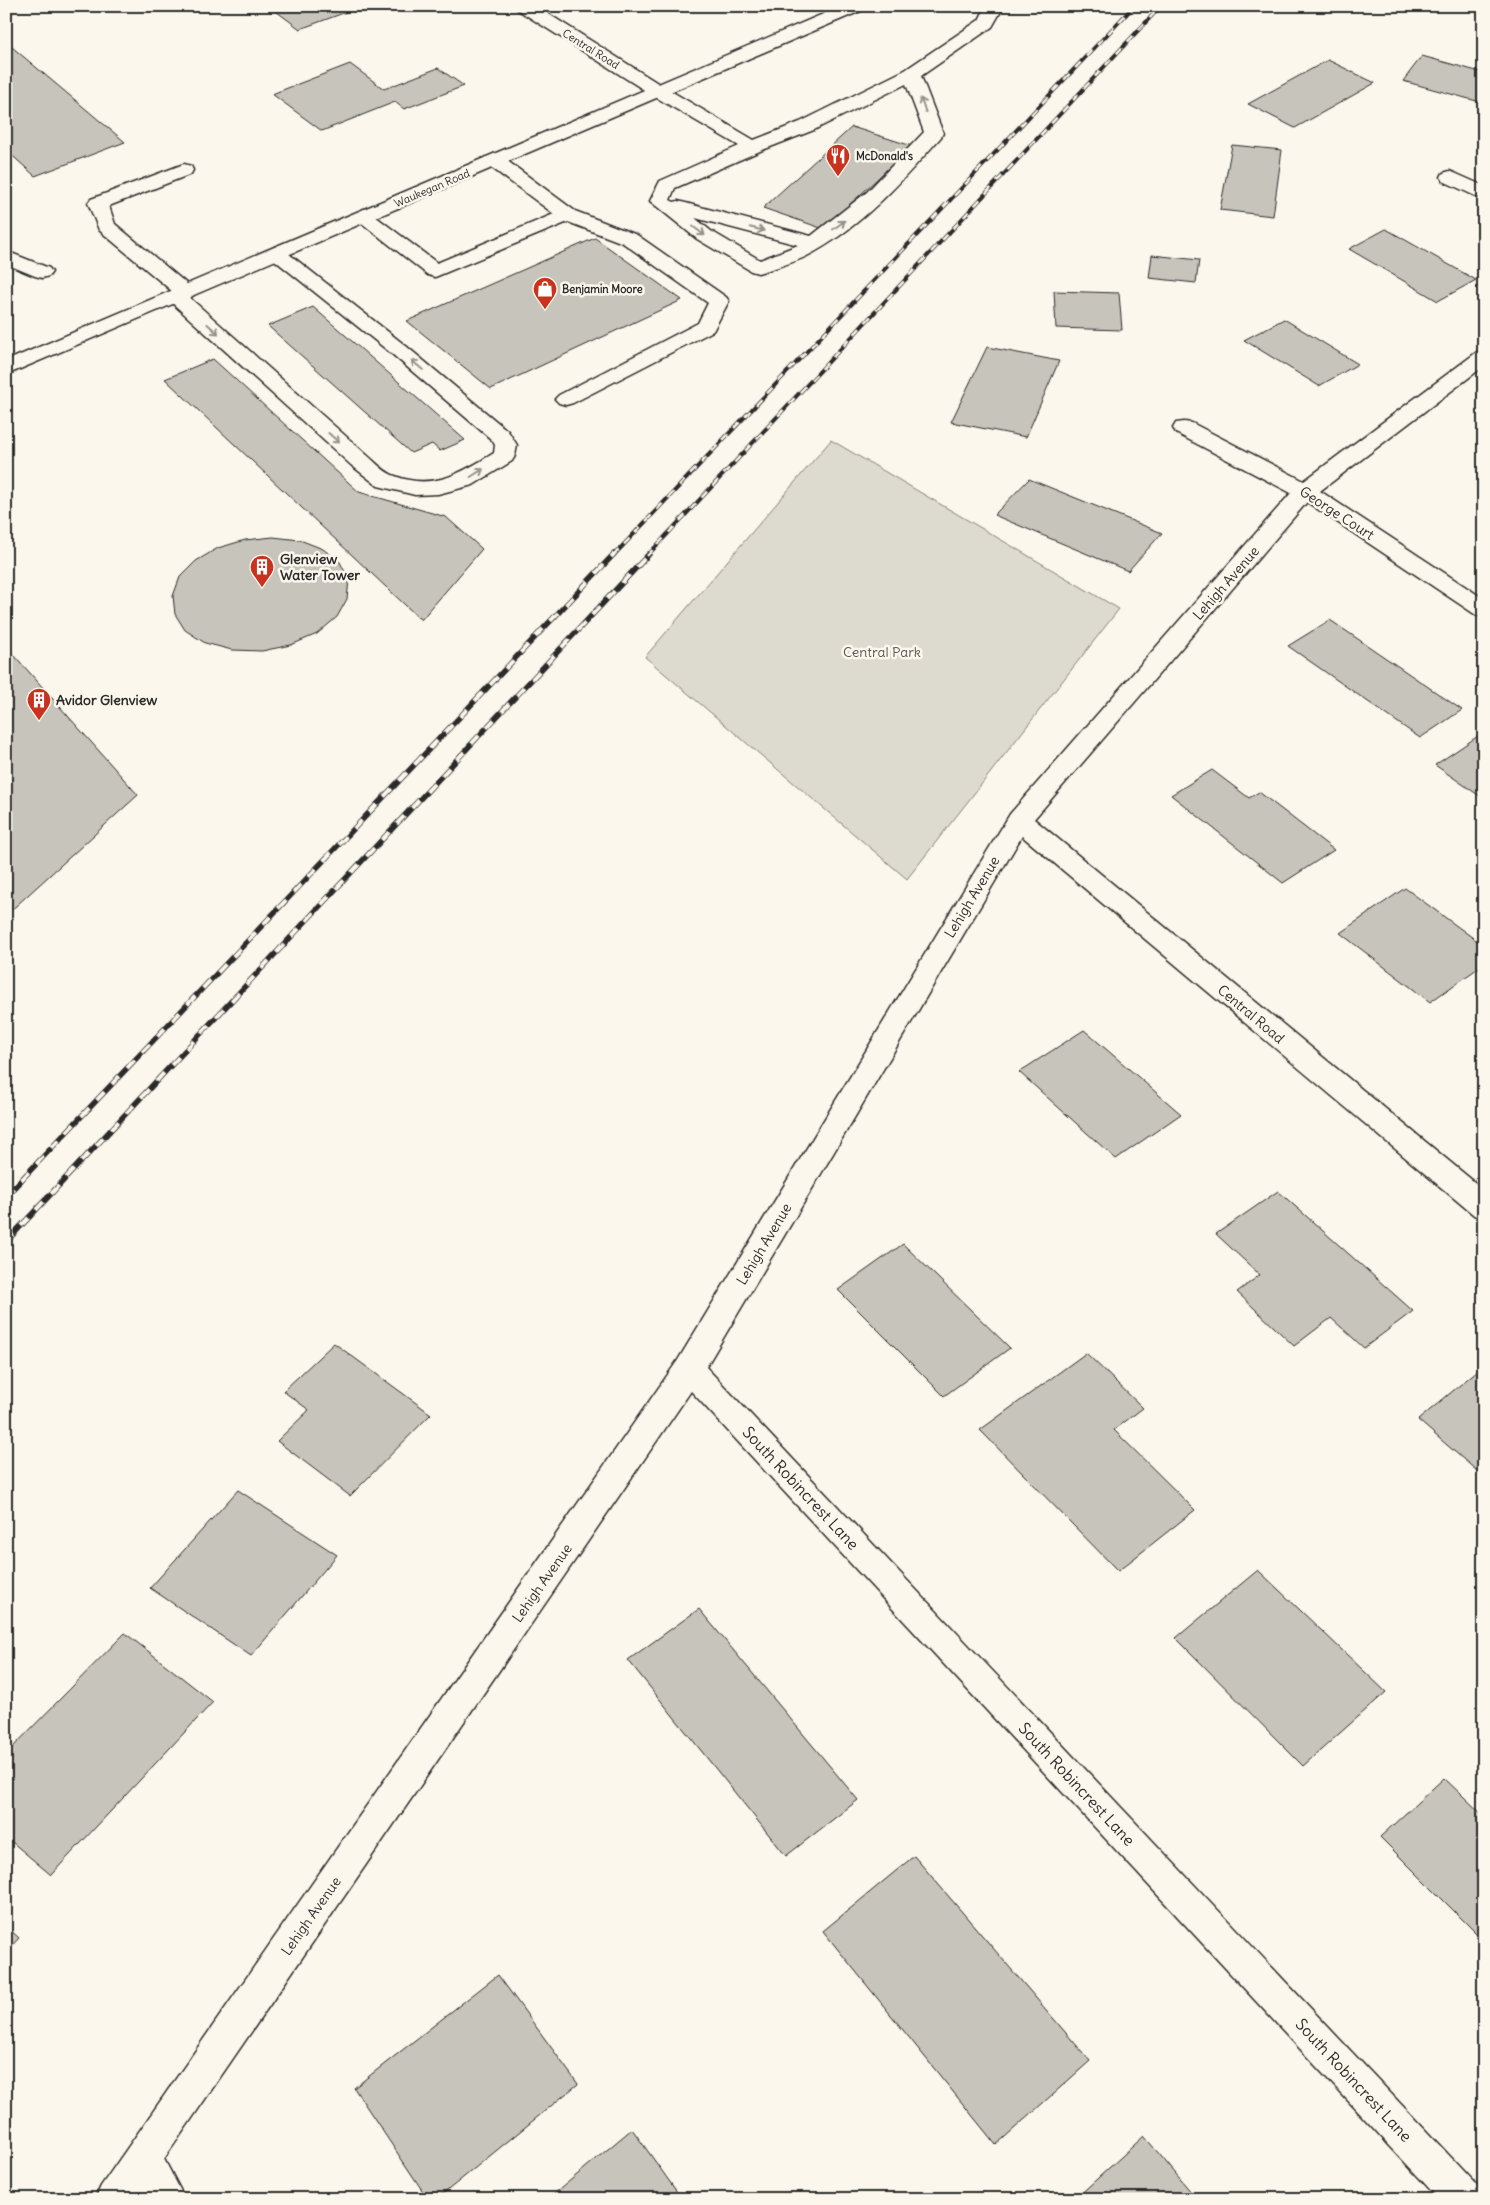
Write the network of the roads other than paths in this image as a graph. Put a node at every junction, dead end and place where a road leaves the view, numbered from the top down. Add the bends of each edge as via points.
1 (524, 6) edge
2 (857, 6) edge
3 (996, 6) edge
4 (911, 74) junction
5 (658, 91) junction
6 (753, 147) junction
7 (495, 161) junction
8 (184, 170) dead end
9 (1450, 177) dead end
10 (1484, 194) edge
11 (660, 201) junction
12 (568, 215) junction
13 (364, 217) junction
14 (814, 243) junction
15 (277, 254) junction
16 (6, 257) edge
17 (42, 272) dead end
18 (182, 295) junction
19 (1484, 356) edge
20 (6, 370) edge
21 (566, 399) dead end
22 (1184, 428) dead end
23 (1305, 491) junction
24 (1484, 610) edge
25 (1019, 820) junction
26 (1484, 1207) edge
27 (690, 1369) junction
28 (143, 2159) junction
29 (114, 2199) edge
30 (166, 2199) edge
31 (1465, 2199) edge

1 - 5 street, Central Road
2 - 5 street, Waukegan Road
3 - 4 street via 986,23
4 - 6 street via 807,126
14 -> 4 street via 895,178 934,133
5 - 6 street, Central Road
5 - 7 street, Waukegan Road
6 - 11 street via 667,185
7 - 12 street
7 - 13 street, Waukegan Road
8 - 18 street via 98,203 106,226
9 - 10 street
11 -> 14 street via 717,220
11 -> 14 street via 704,235 758,267
12 - 13 street via 435,271
12 - 21 street via 630,239 719,301 706,327
13 - 15 street, Waukegan Road
15 - 18 street, Waukegan Road
18 -> 15 street via 359,460 386,481 415,488 438,487 465,480 504,456 506,446 500,436 399,350
16 - 17 street
18 - 20 street, Waukegan Road
19 - 23 street, Lehigh Avenue
22 - 23 street, George Court
23 - 24 street, George Court
23 - 25 street, Lehigh Avenue
25 - 26 street, Central Road
25 - 27 street, Lehigh Avenue
27 - 28 street, Lehigh Avenue
27 - 31 street, South Robincrest Lane
28 - 29 street, Lehigh Avenue
28 - 30 street

